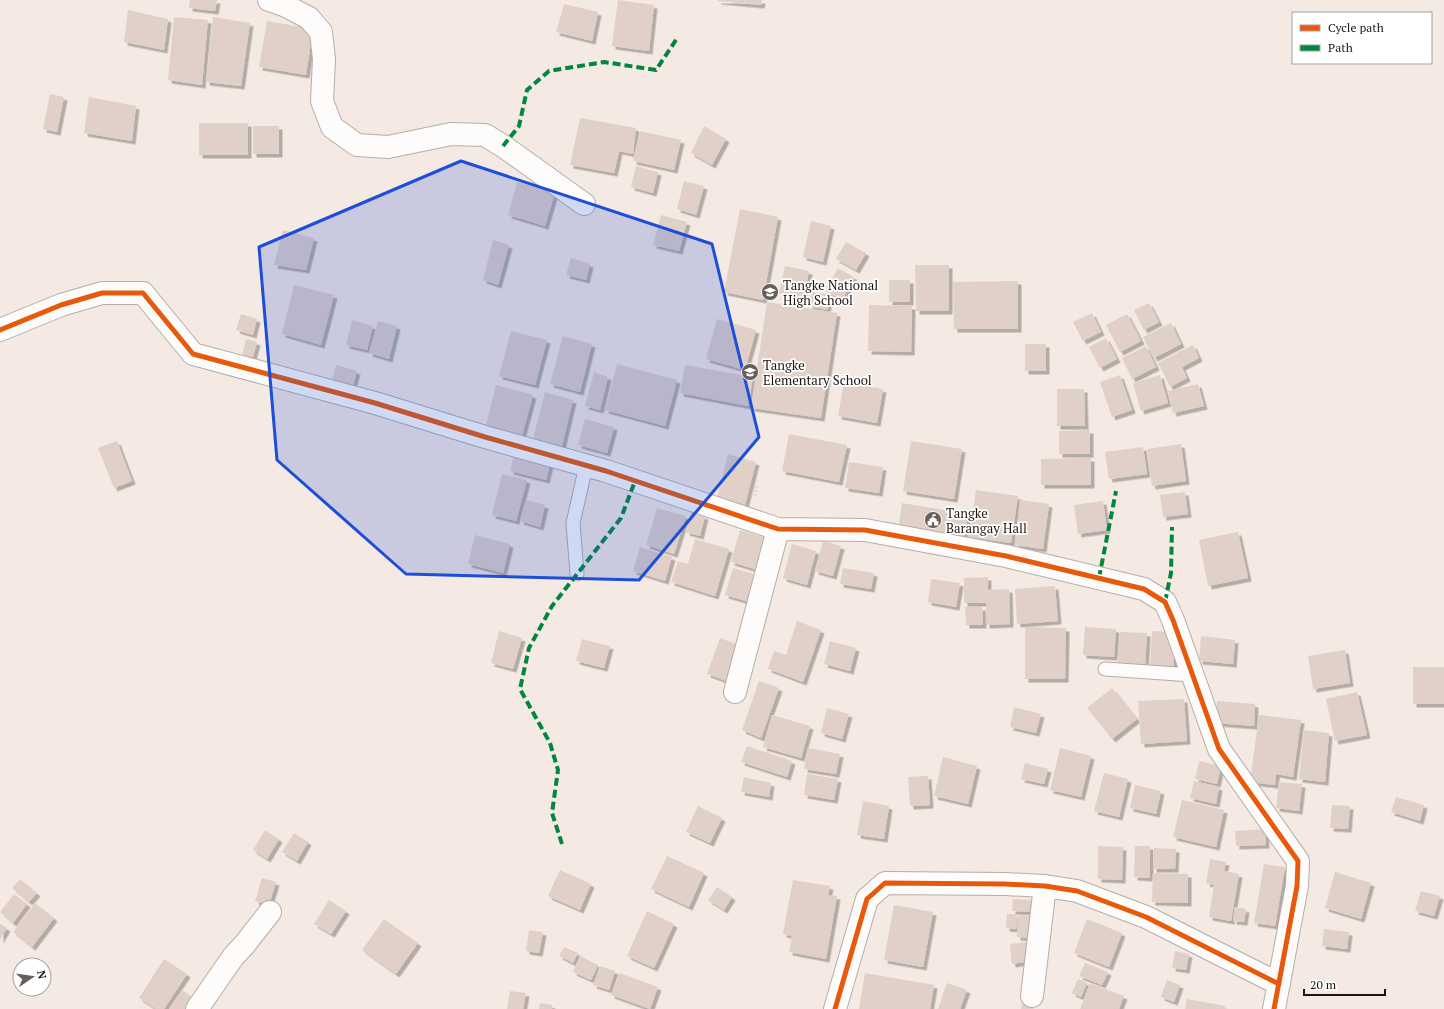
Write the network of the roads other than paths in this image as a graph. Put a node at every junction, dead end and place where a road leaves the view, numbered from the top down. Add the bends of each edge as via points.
1 (269, 0) edge
2 (584, 204) dead end
3 (0, 330) edge
4 (586, 466) junction
5 (778, 529) junction
6 (577, 574) dead end
7 (1105, 669) dead end
8 (1192, 675) junction
9 (735, 692) dead end
10 (1045, 886) junction
11 (270, 912) dead end
12 (1279, 984) junction
13 (1032, 996) dead end
14 (197, 1009) edge
15 (835, 1009) edge
16 (1274, 1009) edge

1 - 2 street via 309,18 321,32 324,59 322,101 332,127 357,145 388,147 451,134 485,135
3 - 4 street via 61,305 102,293 143,293 193,354 375,403
4 - 5 street
4 - 6 lane via 573,523
5 - 8 street via 865,530 1006,556 1144,589 1165,602
5 - 9 street
7 - 8 lane
8 - 12 street via 1220,748 1229,764 1298,861 1297,886
10 - 12 street via 1077,891 1146,917
10 - 13 street
10 - 15 street via 885,882 867,899
11 - 14 street via 233,957
12 - 16 street

